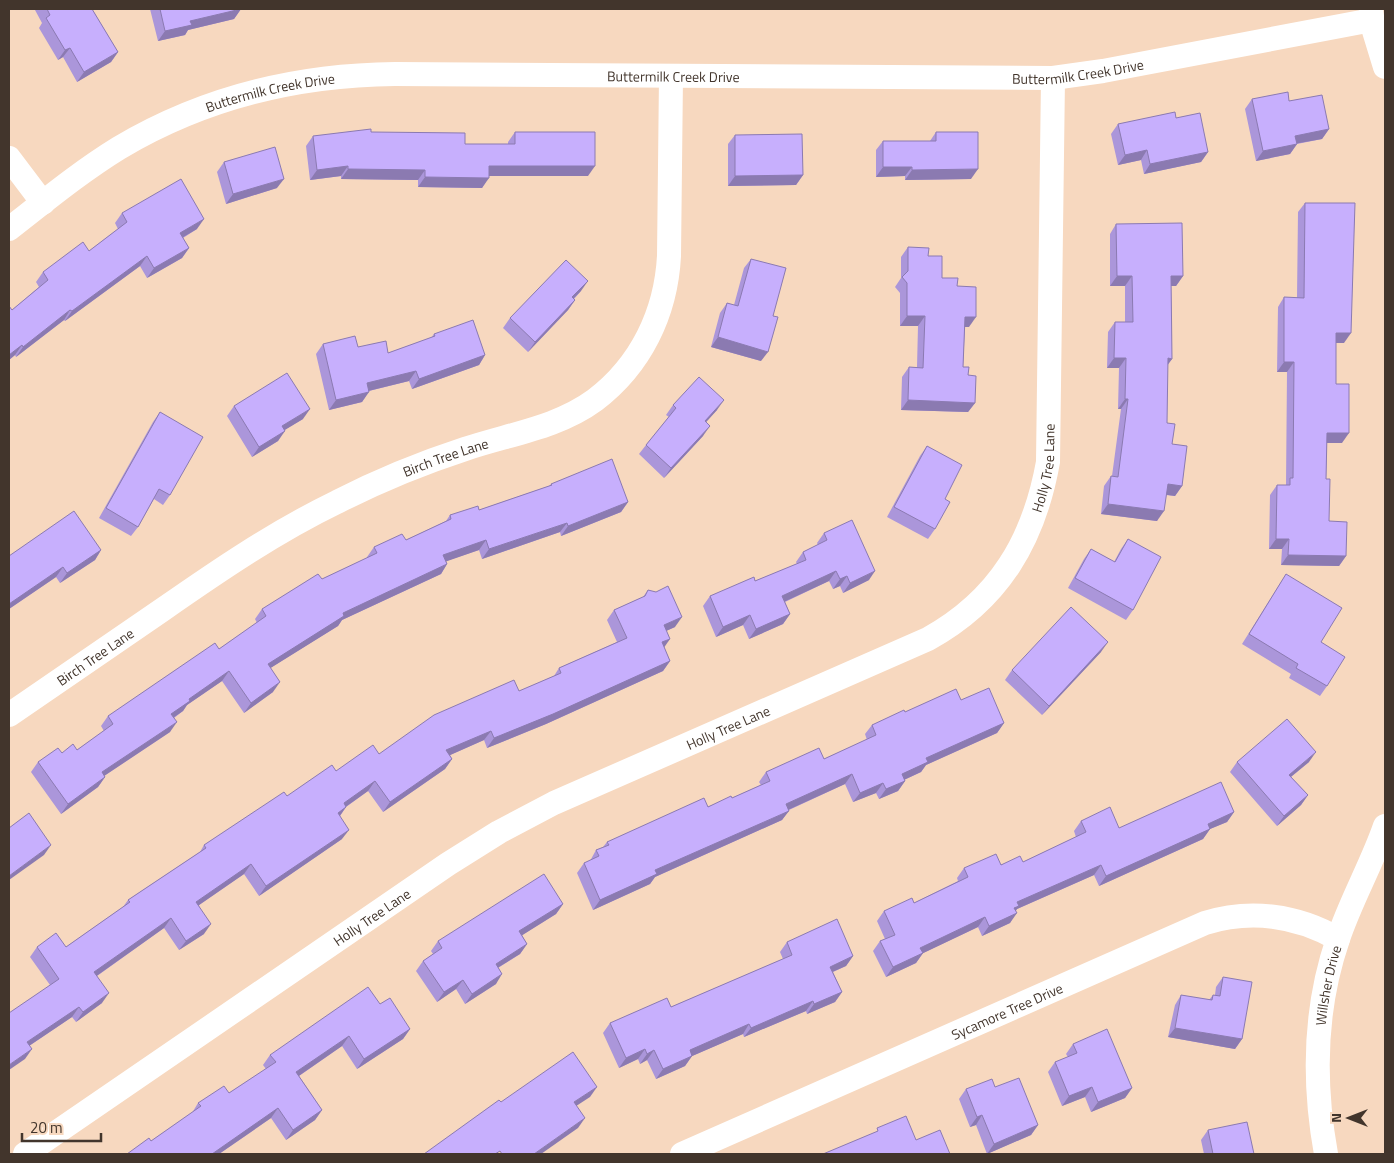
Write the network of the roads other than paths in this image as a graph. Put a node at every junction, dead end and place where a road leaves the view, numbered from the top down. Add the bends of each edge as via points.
1 (1372, 14) edge
2 (1385, 67) edge
3 (671, 76) junction
4 (1053, 78) junction
5 (9, 158) edge
6 (43, 203) junction
7 (9, 229) edge
8 (9, 715) edge
9 (1385, 826) edge
10 (1338, 939) junction
11 (25, 1154) edge
12 (682, 1154) edge
13 (1326, 1154) edge

1 - 2 street
1 - 4 street, Buttermilk Creek Drive via 1103,71
3 - 4 street, Buttermilk Creek Drive
3 - 6 street, Buttermilk Creek Drive via 367,74 294,83 222,102 153,130 97,162
3 - 8 street, Birch Tree Lane via 667,284 648,338 610,388 585,407 556,422 416,466 307,517 216,573
4 - 11 street, Holly Tree Lane via 1048,462 1043,493 1030,531 1010,565 990,590 967,612 928,639 563,799 499,832 439,869
5 - 6 street
6 - 7 street, Buttermilk Creek Drive
9 - 10 street, Willsher Drive
10 - 12 street, Sycamore Tree Drive via 1309,924 1278,917 1237,916 1205,923
10 - 13 street, Willsher Drive via 1322,1007 1317,1057 1318,1100

